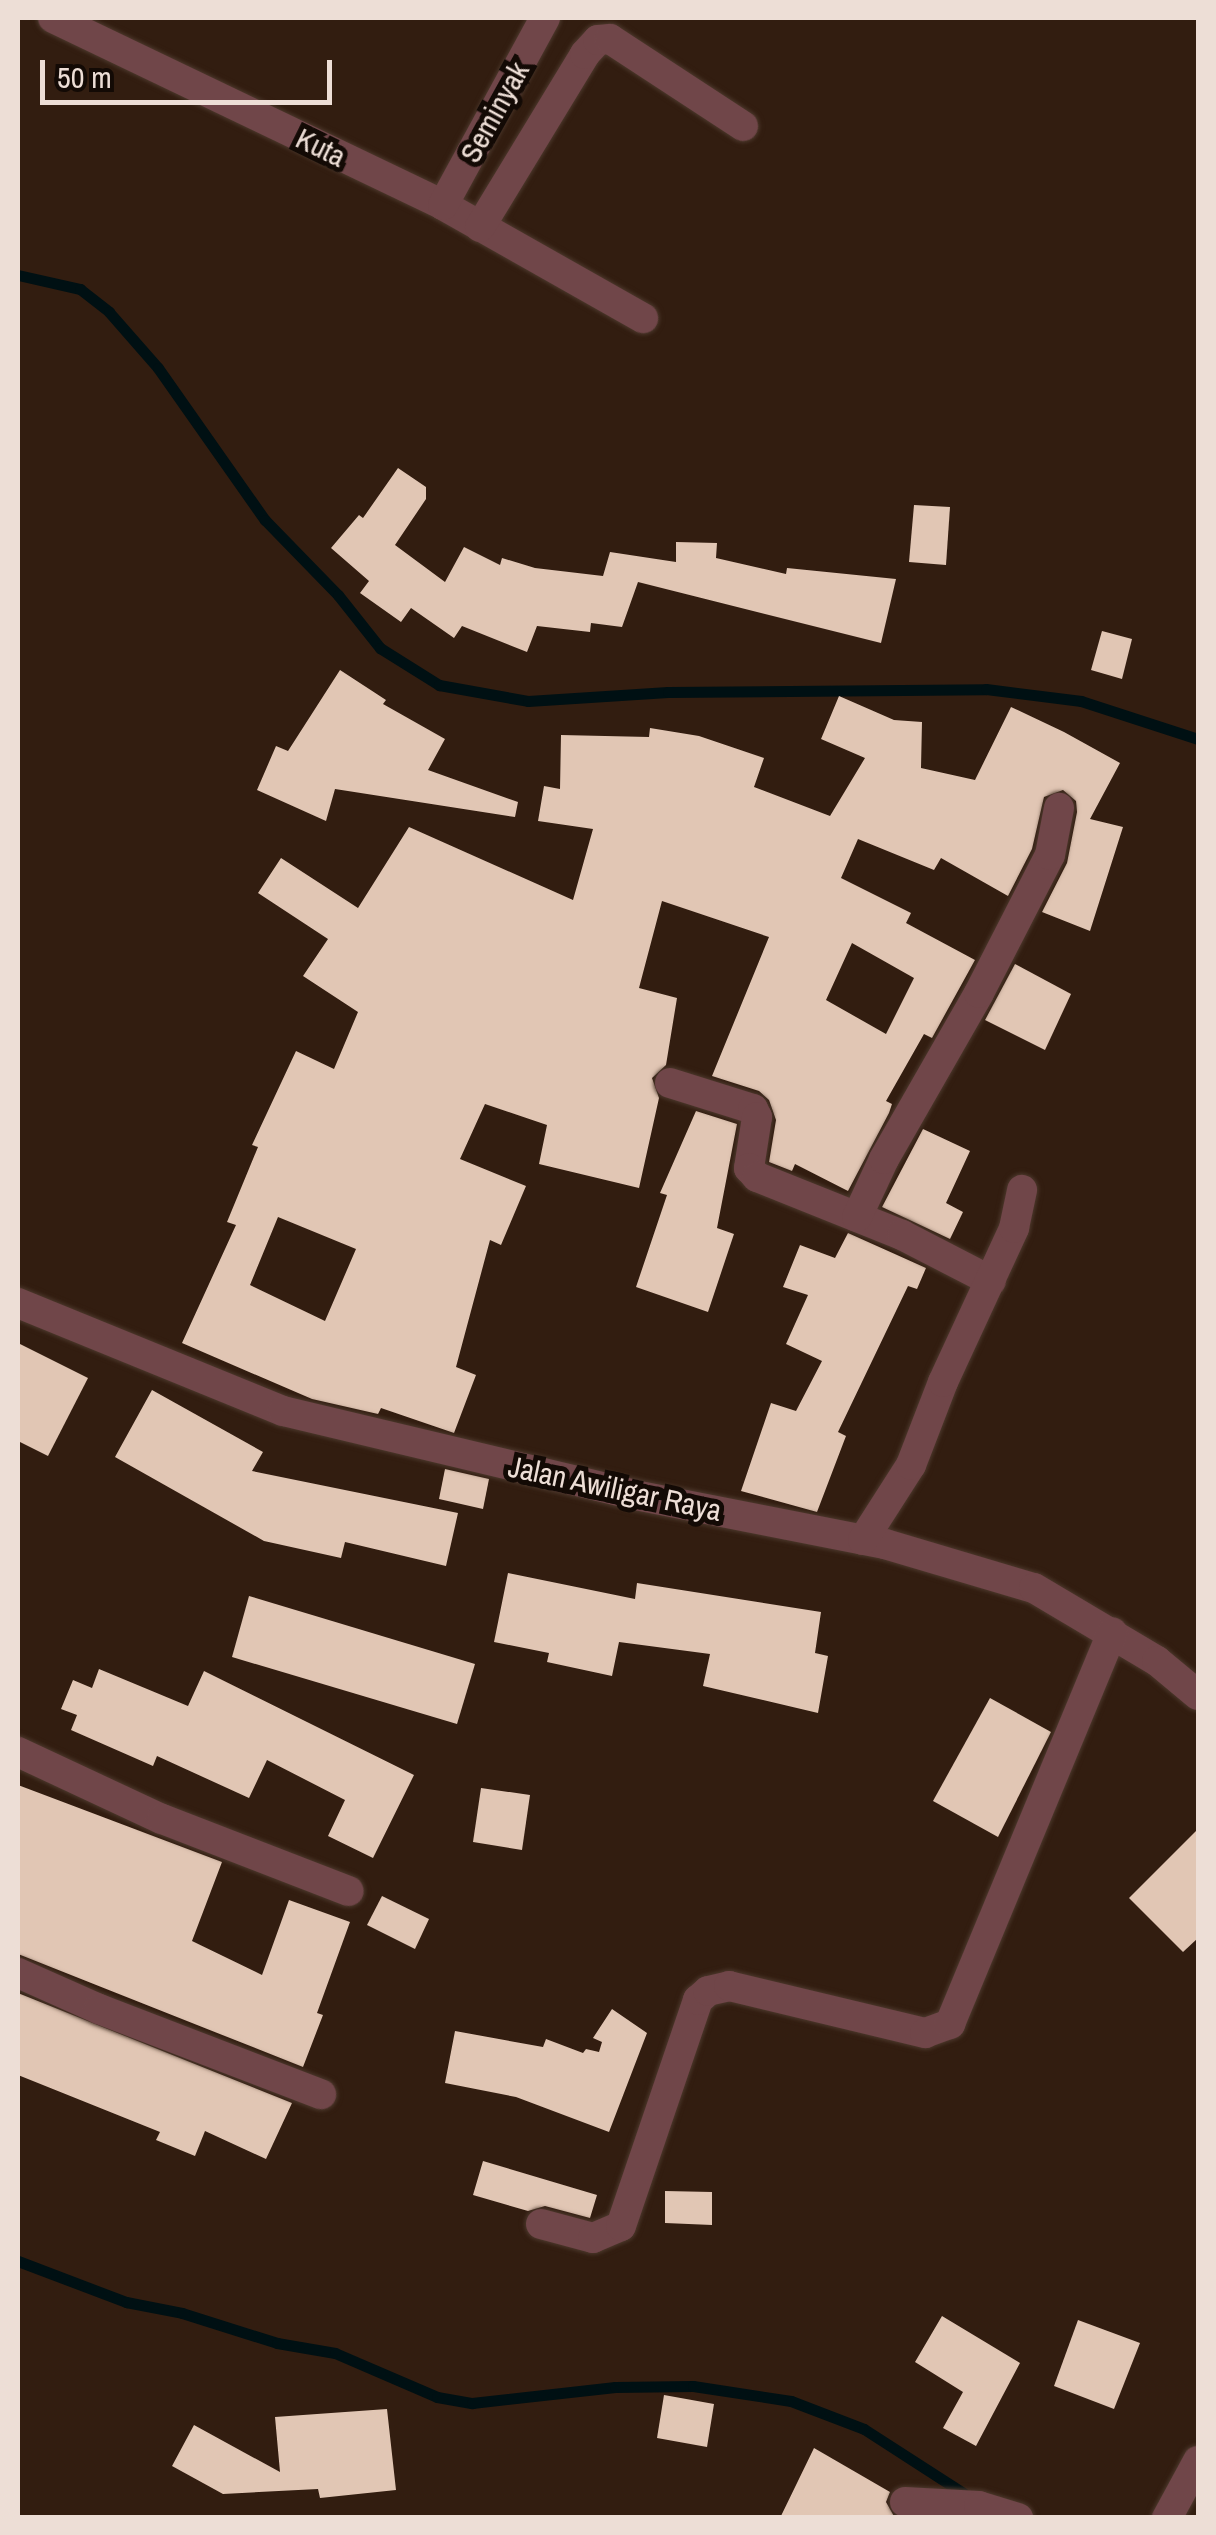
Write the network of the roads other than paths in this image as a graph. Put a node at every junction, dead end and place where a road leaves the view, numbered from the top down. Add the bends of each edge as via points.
1 (53, 18) edge
2 (545, 18) edge
3 (743, 126) dead end
4 (443, 205) junction
5 (480, 227) junction
6 (643, 318) dead end
7 (1059, 808) dead end
8 (670, 1083) dead end
9 (1022, 1190) dead end
10 (857, 1217) junction
11 (991, 1281) junction
12 (18, 1302) edge
13 (863, 1540) junction
14 (1112, 1632) junction
15 (1198, 1694) edge
16 (18, 1752) edge
17 (349, 1892) dead end
18 (18, 1973) edge
19 (320, 2094) dead end
20 (541, 2224) dead end
21 (1198, 2461) edge
22 (905, 2502) dead end
23 (1018, 2518) edge
24 (1166, 2518) edge

1 - 4 street, Kuta
2 - 4 street, Seminyak
3 - 5 street via 610,39 598,40
4 - 5 street, Kuta
5 - 6 street, Kuta
7 - 10 street via 1050,855
8 - 10 street via 753,1110 749,1168
9 - 11 street
10 - 11 street
11 - 13 street via 911,1465
12 - 13 street, Jalan Awiligar Raya via 283,1411 635,1495
13 - 14 street, Jalan Awiligar Raya via 1034,1588
14 - 15 street, Jalan Awiligar Raya
14 - 20 street via 950,2024 924,2034 728,1986 708,1991 698,2000 622,2226 593,2238
16 - 17 street via 162,1819
18 - 19 street
21 - 24 street
22 - 23 street via 979,2506

